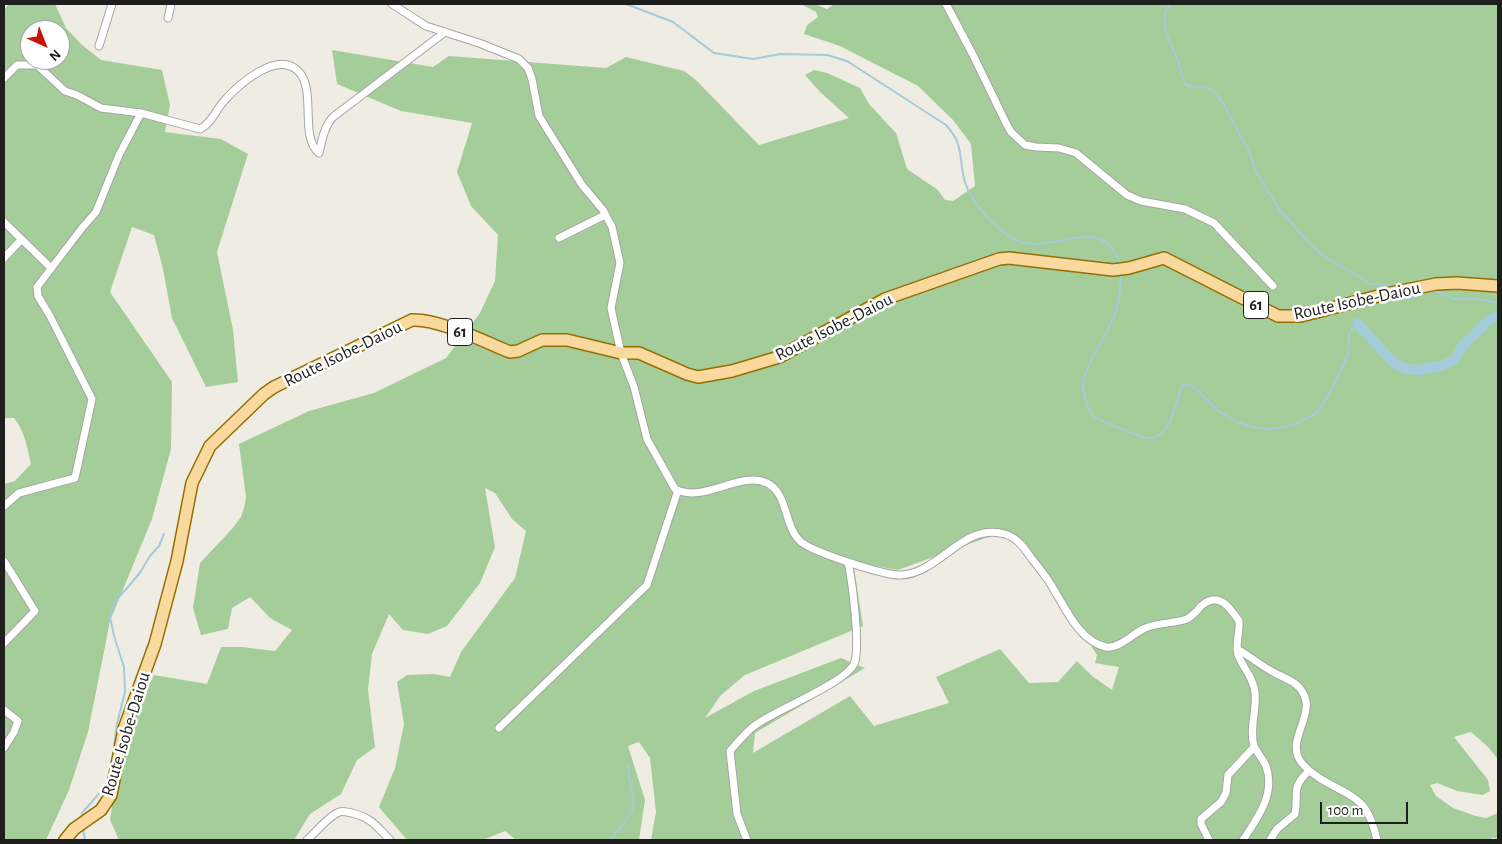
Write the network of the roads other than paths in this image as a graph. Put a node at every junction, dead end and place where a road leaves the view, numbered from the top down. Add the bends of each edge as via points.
1 (112, 4) edge
2 (171, 4) edge
3 (392, 4) edge
4 (946, 4) edge
5 (168, 18) dead end
6 (445, 32) junction
7 (99, 46) dead end
8 (4, 78) edge
9 (141, 114) junction
10 (605, 214) junction
11 (4, 222) edge
12 (559, 238) dead end
13 (22, 240) junction
14 (4, 258) edge
15 (51, 268) junction
16 (1273, 286) dead end
17 (1498, 286) edge
18 (621, 353) junction
19 (678, 490) junction
20 (4, 506) edge
21 (4, 561) edge
22 (848, 562) junction
23 (4, 643) edge
24 (1237, 649) junction
25 (4, 710) edge
26 (499, 728) dead end
27 (1254, 747) junction
28 (4, 748) edge
29 (1309, 771) junction
30 (65, 840) edge
31 (307, 840) edge
32 (390, 840) edge
33 (747, 840) edge
34 (1209, 840) edge
35 (1243, 840) edge
36 (1270, 840) edge
37 (1376, 840) edge

1 - 7 street
2 - 5 street
3 - 6 street via 426,26
4 - 16 street via 1006,123 1021,142 1069,150 1081,156 1127,195 1141,201 1185,209 1214,223
6 - 9 street via 333,117 322,136 319,153 310,138 308,97 301,73 290,65 269,66 250,78 232,92 200,129
6 - 10 street via 519,59 528,68 539,116 582,185
8 - 9 street via 17,65 32,64 40,67 65,91 93,105
9 - 15 street via 119,155 96,212
10 - 12 street
10 - 18 street via 612,227 620,263 611,308
11 - 13 street
13 - 14 street
13 - 15 street
15 - 20 street via 37,287 38,296 92,398 75,478 19,493
17 - 18 main road, Route Isobe-Daiou / 61 via 1448,283 1302,316 1278,316 1164,258 1120,269 1098,269 1017,258 999,260 885,299 779,357 732,371 698,377 639,353
18 - 19 street via 647,438
18 - 30 main road, Route Isobe-Daiou / 61 via 567,340 542,340 510,352 437,323 412,320 264,394 210,446 192,484 177,560 155,644 124,729 111,796 101,810
19 - 22 street via 694,494 754,480 768,484 780,496 800,541
19 - 26 street via 647,585
21 - 23 street via 35,611
22 - 24 street via 888,574 906,575 924,569 982,532 1004,534 1012,536 1025,548 1073,621 1097,644 1111,647 1144,628 1186,619 1204,604 1217,599 1239,620
22 - 33 street via 853,588 855,662 837,680 754,726 730,751 737,814
24 - 27 street via 1253,680
24 - 29 street via 1294,682 1303,692 1307,703 1296,750 1298,758
25 - 28 street via 18,721
27 - 34 street via 1228,775 1226,793 1221,802 1202,819 1201,824
27 - 35 street via 1267,770 1268,791 1261,813
29 - 36 street via 1297,785 1295,814 1277,829
29 - 37 street via 1361,803 1371,818
31 - 32 street via 337,812 343,811 370,819

